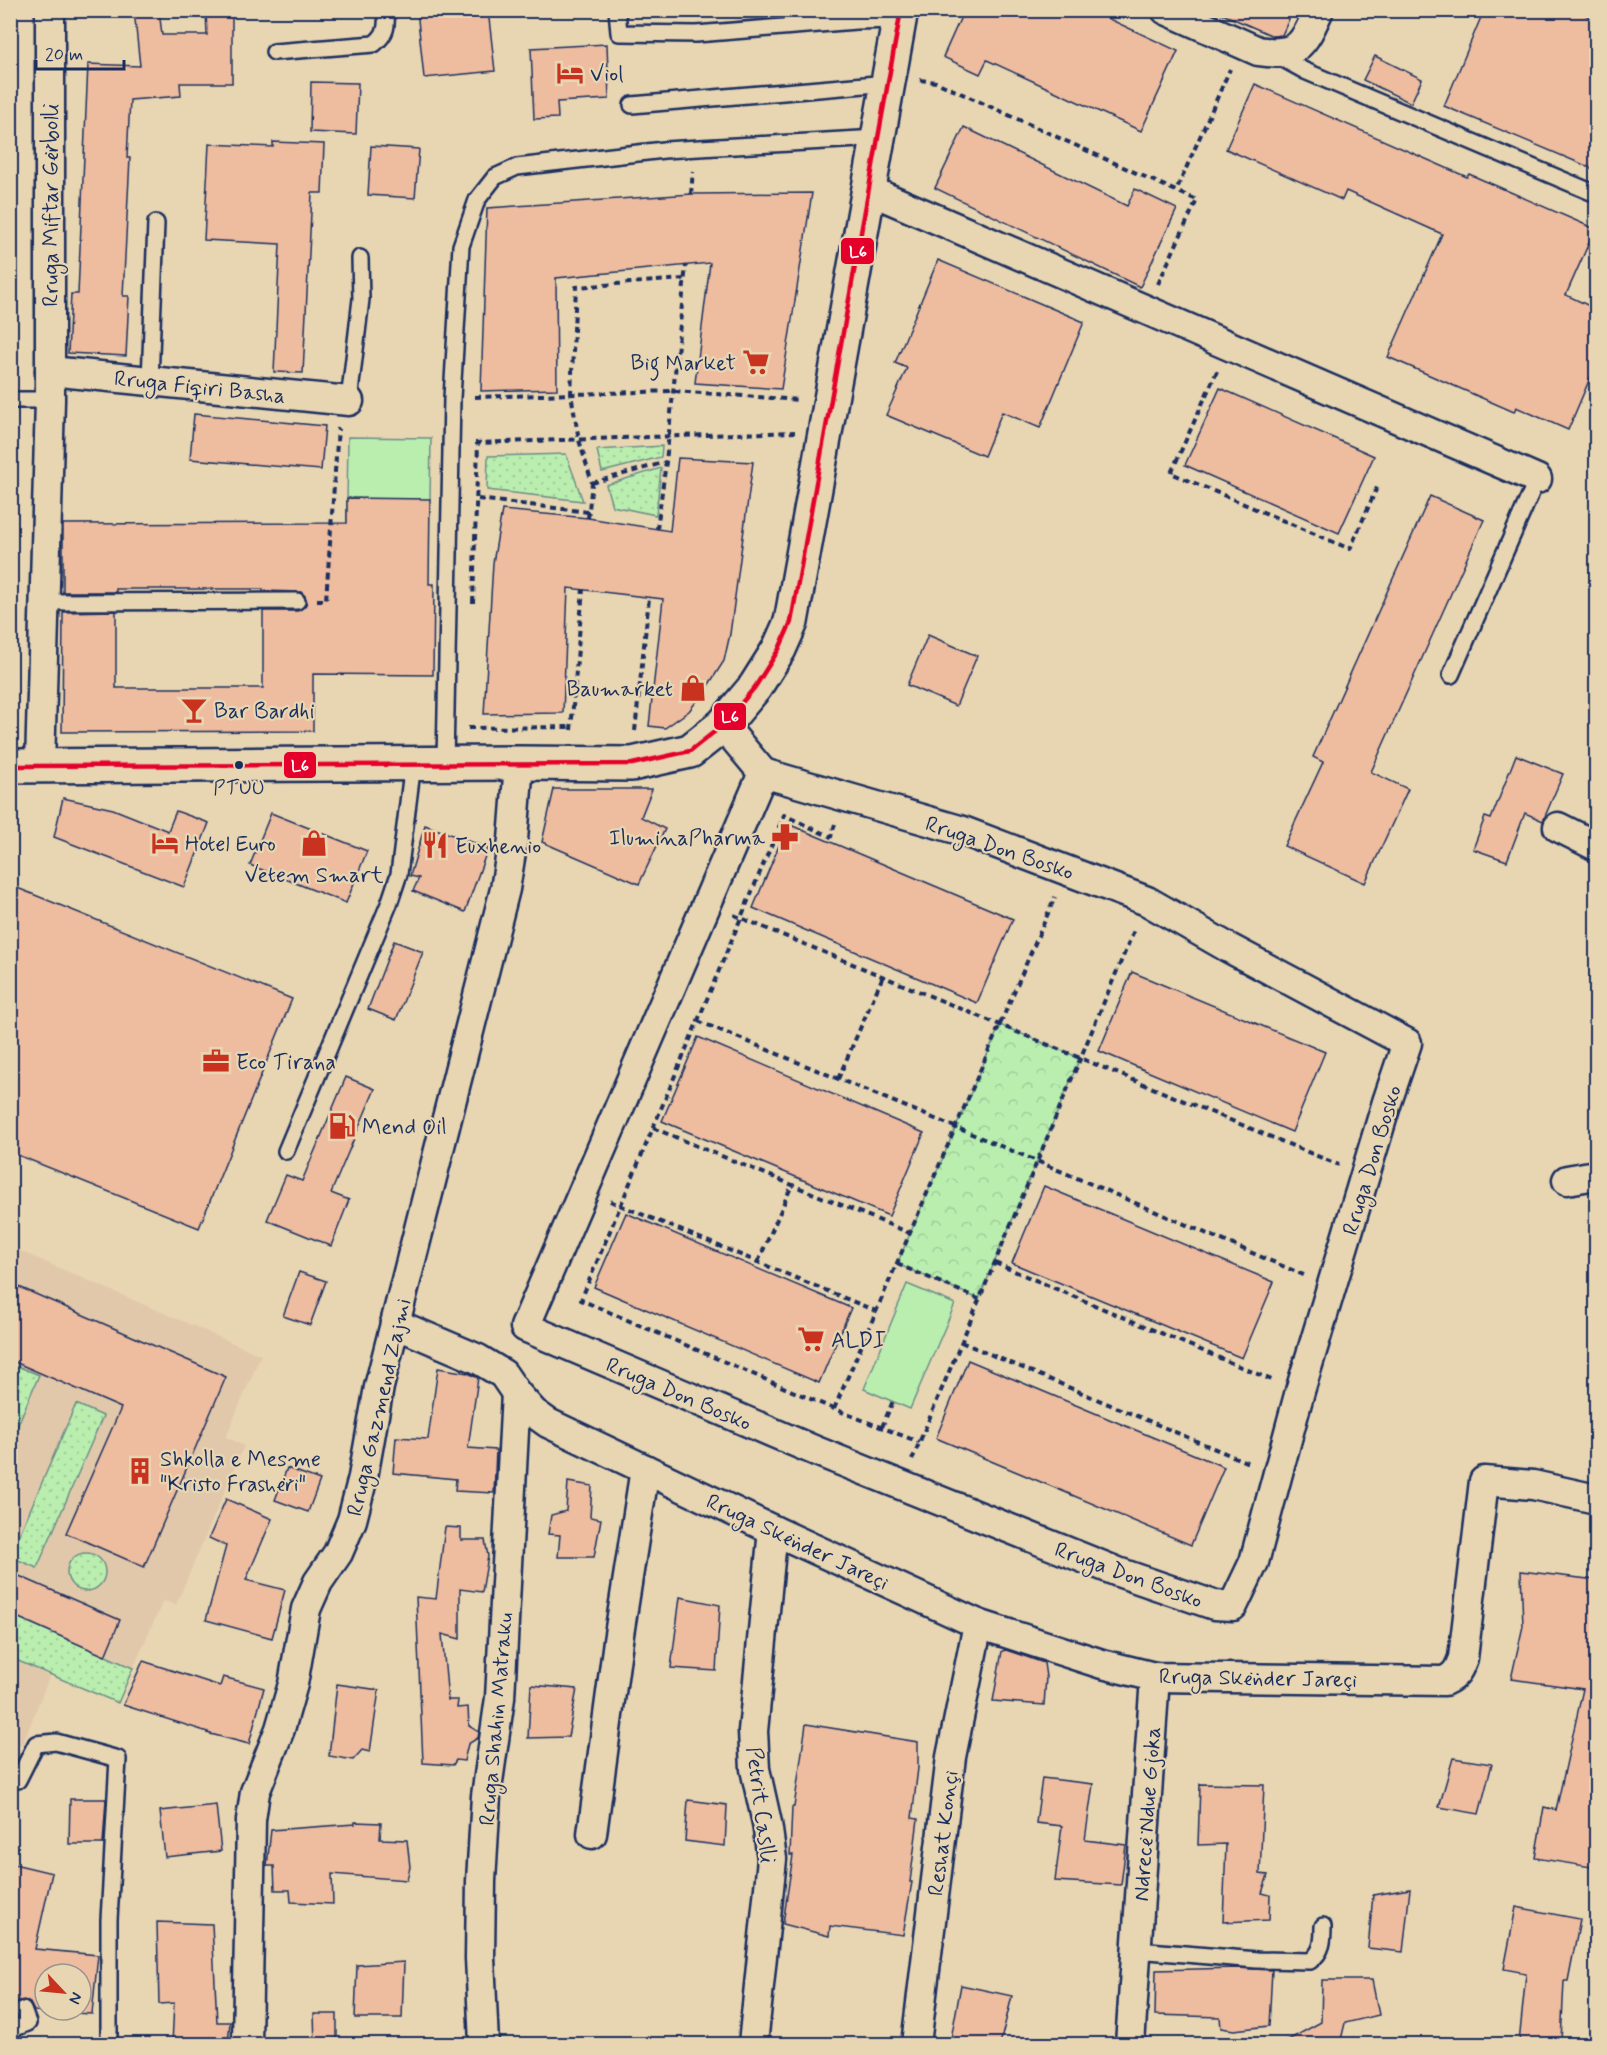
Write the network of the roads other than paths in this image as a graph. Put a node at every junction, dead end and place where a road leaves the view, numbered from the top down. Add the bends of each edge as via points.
1 (50, 10) edge
2 (386, 10) edge
3 (617, 10) edge
4 (1166, 10) edge
5 (1319, 10) edge
6 (900, 15) edge
7 (274, 52) dead end
8 (1273, 53) junction
9 (889, 80) junction
10 (632, 105) dead end
11 (879, 138) junction
12 (869, 190) junction
13 (1596, 194) edge
14 (156, 223) dead end
15 (360, 258) dead end
16 (50, 371) junction
17 (150, 381) junction
18 (10, 400) edge
19 (50, 400) junction
20 (345, 401) joint
21 (1537, 479) joint
22 (297, 601) road end
23 (44, 602) junction
24 (1451, 675) dead end
25 (723, 725) junction
26 (413, 763) junction
27 (445, 763) junction
28 (519, 763) junction
29 (25, 766) edge
30 (763, 773) junction
31 (1558, 827) dead end
32 (1596, 846) edge
33 (286, 1151) dead end
34 (1596, 1175) edge
35 (1567, 1180) dead end
36 (396, 1324) junction
37 (516, 1393) junction
38 (645, 1469) junction
39 (1596, 1499) edge
40 (773, 1530) junction
41 (978, 1624) junction
42 (1155, 1677) junction
43 (10, 1778) edge
44 (592, 1834) dead end
45 (1323, 1926) dead end
46 (1137, 1950) junction
47 (23, 2010) dead end
48 (10, 2030) edge
49 (109, 2044) edge
50 (247, 2044) edge
51 (484, 2044) edge
52 (753, 2044) edge
53 (916, 2044) edge
54 (1130, 2044) edge

1 - 16 street, Rruga Miftar Gërbolli
2 - 7 lane via 387,25 382,38 374,44
3 - 6 lane via 619,33 696,34
4 - 8 street via 1257,51
5 - 8 street via 1302,42 1291,51
6 - 9 main road
8 - 13 lane via 1305,71
9 - 10 lane
9 - 11 main road
11 - 12 main road
11 - 27 lane via 664,150 517,167 495,177 477,200 461,246 452,398
12 - 21 street
12 - 25 main road via 791,621 755,687
14 - 17 lane
15 - 20 lane via 361,298
16 - 17 street, Rruga Fiqiri Basha
16 - 19 street, Rruga Miftar Gërbolli
17 - 20 street, Rruga Fiqiri Basha
18 - 19 lane
19 - 23 street, Rruga Miftar Gërbolli
21 - 24 lane
22 - 23 lane
23 - 29 street, Rruga Miftar Gërbolli
25 - 28 main road via 690,751 632,764
25 - 30 street
26 - 27 main road
26 - 29 main road
26 - 33 lane via 396,884
27 - 28 main road
28 - 36 street, Rruga Gazmend Zajmi via 505,889
30 - 30 street, Rruga Don Bosko via 963,831 1147,901 1407,1043 1300,1391 1254,1562 1233,1606 1214,1605 1118,1572 805,1447 525,1327
31 - 32 street
34 - 35 street
36 - 37 street, Rruga Skënder Jareçi via 478,1359 503,1374
36 - 50 street, Rruga Gazmend Zajmi via 352,1520 306,1609 293,1684 255,1792 251,1820
37 - 38 street, Rruga Skënder Jareçi via 548,1423
37 - 51 street, Rruga Shahin Matraku via 500,1698 486,1796 481,1881
38 - 40 street, Rruga Skënder Jareçi
38 - 44 street
39 - 42 street, Rruga Skënder Jareçi via 1533,1485 1484,1481 1463,1658 1453,1677 1444,1681
40 - 41 street, Rruga Skënder Jareçi
40 - 52 street, Petrit Caslli via 753,1731 754,1769 772,1859
41 - 42 street, Rruga Skënder Jareçi via 1054,1650
41 - 53 street, Reshat Konçi via 951,1757
42 - 46 street, Ndrecë Ndue Gjoka
43 - 49 lane via 18,1780 36,1744 56,1742 118,1759 109,1920
45 - 46 lane via 1321,1950 1310,1961
46 - 54 street, Ndrecë Ndue Gjoka
47 - 48 lane via 28,2023

